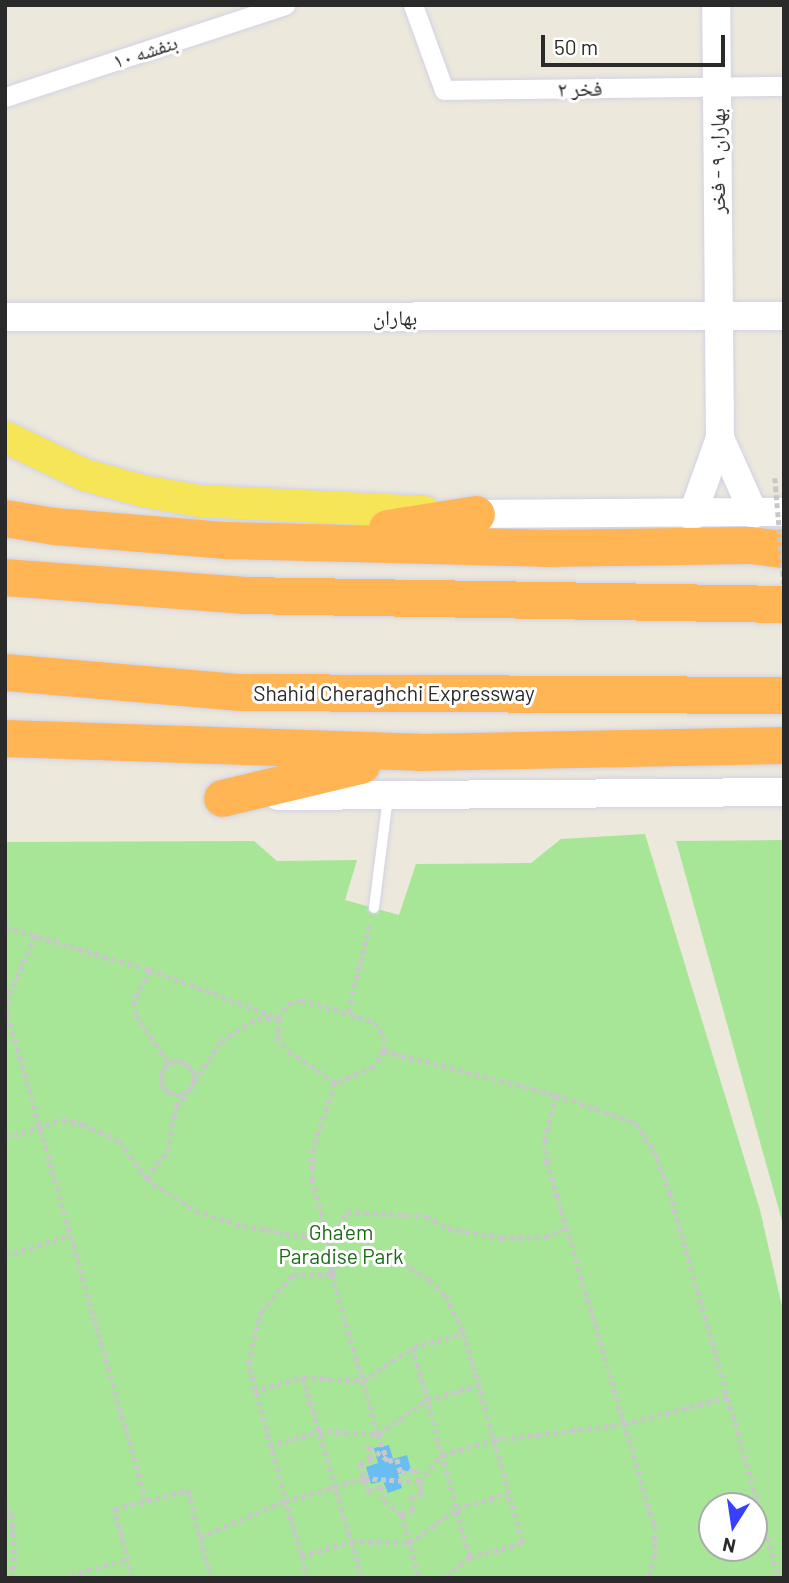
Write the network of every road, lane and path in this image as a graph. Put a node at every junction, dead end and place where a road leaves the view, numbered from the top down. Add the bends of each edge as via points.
1 (285, 5) edge
2 (413, 5) edge
3 (716, 5) edge
4 (784, 86) edge
5 (716, 87) junction
6 (5, 97) edge
7 (718, 316) junction
8 (784, 316) edge
9 (5, 317) edge
10 (5, 437) edge
11 (720, 438) junction
12 (775, 478) dead end
13 (784, 512) edge
14 (476, 514) junction
15 (754, 514) junction
16 (692, 516) junction
17 (5, 518) edge
18 (291, 542) junction
19 (784, 548) edge
20 (5, 577) edge
21 (784, 584) edge
22 (784, 604) edge
23 (5, 672) edge
24 (784, 695) edge
25 (5, 738) edge
26 (784, 746) edge
27 (419, 752) junction
28 (784, 792) edge
29 (380, 793) junction
30 (222, 798) joint
31 (374, 908) joint
32 (5, 927) edge
33 (36, 935) junction
34 (150, 970) junction
35 (348, 1012) junction
36 (278, 1018) junction
37 (384, 1051) junction
38 (169, 1063) junction
39 (194, 1082) junction
40 (335, 1083) junction
41 (186, 1095) junction
42 (556, 1095) junction
43 (39, 1124) junction
44 (5, 1138) edge
45 (146, 1178) junction
46 (566, 1228) junction
47 (70, 1235) junction
48 (330, 1241) junction
49 (5, 1256) edge
50 (332, 1274) junction
51 (464, 1333) junction
52 (413, 1347) junction
53 (303, 1377) junction
54 (363, 1381) junction
55 (479, 1385) junction
56 (253, 1391) junction
57 (728, 1397) junction
58 (427, 1400) junction
59 (624, 1424) junction
60 (319, 1432) junction
61 (378, 1434) junction
62 (494, 1440) junction
63 (269, 1446) junction
64 (442, 1455) junction
65 (388, 1461) junction
66 (364, 1478) junction
67 (419, 1482) junction
68 (335, 1486) junction
69 (509, 1493) junction
70 (146, 1500) junction
71 (285, 1501) junction
72 (5, 1503) edge
73 (457, 1509) junction
74 (402, 1514) junction
75 (200, 1537) junction
76 (351, 1541) junction
77 (409, 1543) junction
78 (301, 1556) junction
79 (470, 1558) junction
80 (127, 1559) junction
81 (10, 1578) edge
82 (62, 1578) edge
83 (132, 1578) edge
84 (211, 1578) edge
85 (307, 1578) edge
86 (362, 1578) edge
87 (419, 1578) edge
88 (444, 1578) edge
89 (648, 1578) edge
90 (779, 1578) edge

1 - 6 street, بنفشه ۱۰
2 - 5 street, فخر ۲ via 444,90
3 - 5 street, بهاران ۹ - فخر
4 - 5 street, فخر ۲
5 - 7 street, بهاران ۹ - فخر
7 - 8 street, بهاران
7 - 9 street, بهاران
7 - 11 street, بهاران ۹ - فخر
10 - 14 main road via 85,475 199,501
11 - 15 street
11 - 16 street
12 - 21 path, bridge
13 - 15 street
14 - 16 street
14 - 18 highway
15 - 16 street
17 - 18 highway via 54,526
18 - 19 highway
20 - 22 highway via 243,595
23 - 24 highway, Shahid Cheraghchi Expressway via 239,692
25 - 27 highway
26 - 27 highway
27 - 30 highway
28 - 29 street
29 - 30 street
29 - 31 lane
31 - 35 path
32 - 33 path
33 - 34 path
33 - 43 path via 8,1007
34 - 36 path
34 - 38 path via 135,1000 136,1015
35 - 36 path via 301,1000 288,1004
35 - 37 path via 375,1022 384,1037
36 - 39 path via 257,1020 234,1032 208,1056
36 - 40 path via 278,1041
37 - 40 path via 374,1066
37 - 42 path
38 - 39 path via 182,1059 192,1068
38 - 41 path via 162,1076 164,1090 174,1098
39 - 41 path
40 - 48 path via 313,1149 312,1180
41 - 45 path via 176,1106 167,1152
42 - 46 path via 545,1140
42 - 57 path via 636,1123 654,1150
43 - 44 path
43 - 45 path via 62,1119 102,1131 120,1141
43 - 47 path
45 - 48 path via 195,1211 218,1220
46 - 48 path via 545,1237 501,1238 459,1231 426,1216 347,1212
46 - 59 path
47 - 49 path
47 - 70 path
48 - 50 path
50 - 51 path via 347,1251 403,1263 446,1296
50 - 54 path
50 - 56 path via 292,1275 261,1312 248,1364
51 - 52 path
51 - 55 path
52 - 54 path
52 - 58 path
53 - 54 path
53 - 56 path
53 - 60 path
54 - 61 path
55 - 58 path
55 - 62 path
56 - 63 path
57 - 59 path
57 - 90 path
58 - 61 path
58 - 64 path
59 - 62 path
59 - 89 path via 655,1527 655,1555
60 - 61 path
60 - 63 path
60 - 68 path
61 - 65 path
62 - 64 path
62 - 69 path
63 - 71 path
64 - 67 path
64 - 73 path
65 - 66 path via 367,1446 372,1459 359,1464
65 - 67 path via 397,1459 401,1473 416,1469
66 - 67 path
66 - 68 path
66 - 74 path via 368,1492 381,1486 384,1501
67 - 74 path via 423,1494 411,1497 414,1512
68 - 71 path
68 - 76 path
69 - 73 path
69 - 79 path via 523,1543
70 - 75 path via 188,1490
70 - 80 path via 114,1509
71 - 75 path
71 - 78 path
72 - 81 path via 12,1515 15,1557
73 - 77 path
73 - 79 path
74 - 77 path
75 - 84 path
76 - 77 path
76 - 78 path
76 - 86 path
77 - 87 path
78 - 85 path
79 - 88 path
80 - 82 path
80 - 83 path

